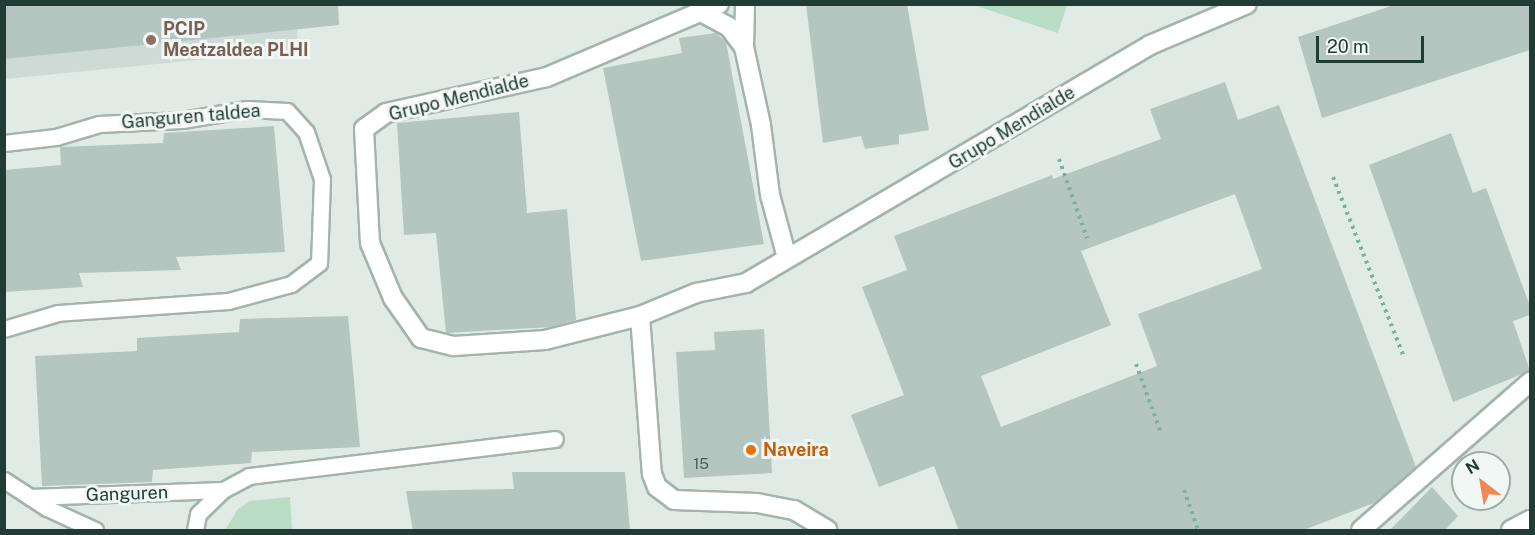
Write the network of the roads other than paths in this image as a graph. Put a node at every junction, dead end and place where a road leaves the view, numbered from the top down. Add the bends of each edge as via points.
1 (718, 4) edge
2 (745, 4) edge
3 (1242, 5) edge
4 (701, 12) junction
5 (744, 47) junction
6 (4, 143) edge
7 (787, 258) junction
8 (640, 316) junction
9 (4, 329) edge
10 (1530, 382) edge
11 (555, 439) dead end
12 (4, 480) edge
13 (223, 490) junction
14 (30, 497) junction
15 (1530, 520) edge
16 (94, 531) edge
17 (195, 531) edge
18 (827, 531) edge
19 (1361, 531) edge
20 (1511, 531) edge

1 - 4 street, Grupo Mendialde
2 - 5 street
3 - 7 street, Grupo Mendialde via 1150,45
4 - 5 street via 729,27
4 - 8 street, Grupo Mendialde via 547,77 387,113 364,129 370,243 393,298 421,338 454,346 544,340
5 - 7 street via 761,125 770,195
6 - 9 lane, Ganguren taldea via 56,136 99,124 182,120 247,109 287,111 306,132 322,179 319,263 291,284 228,301 58,313
7 - 8 street, Grupo Mendialde via 746,283 678,298
8 - 18 street via 652,474 657,487 674,500 757,503 794,510
10 - 19 street
11 - 13 lane via 249,476
12 - 14 lane
13 - 14 lane, Ganguren
13 - 17 lane via 198,514
14 - 16 lane
15 - 20 street

